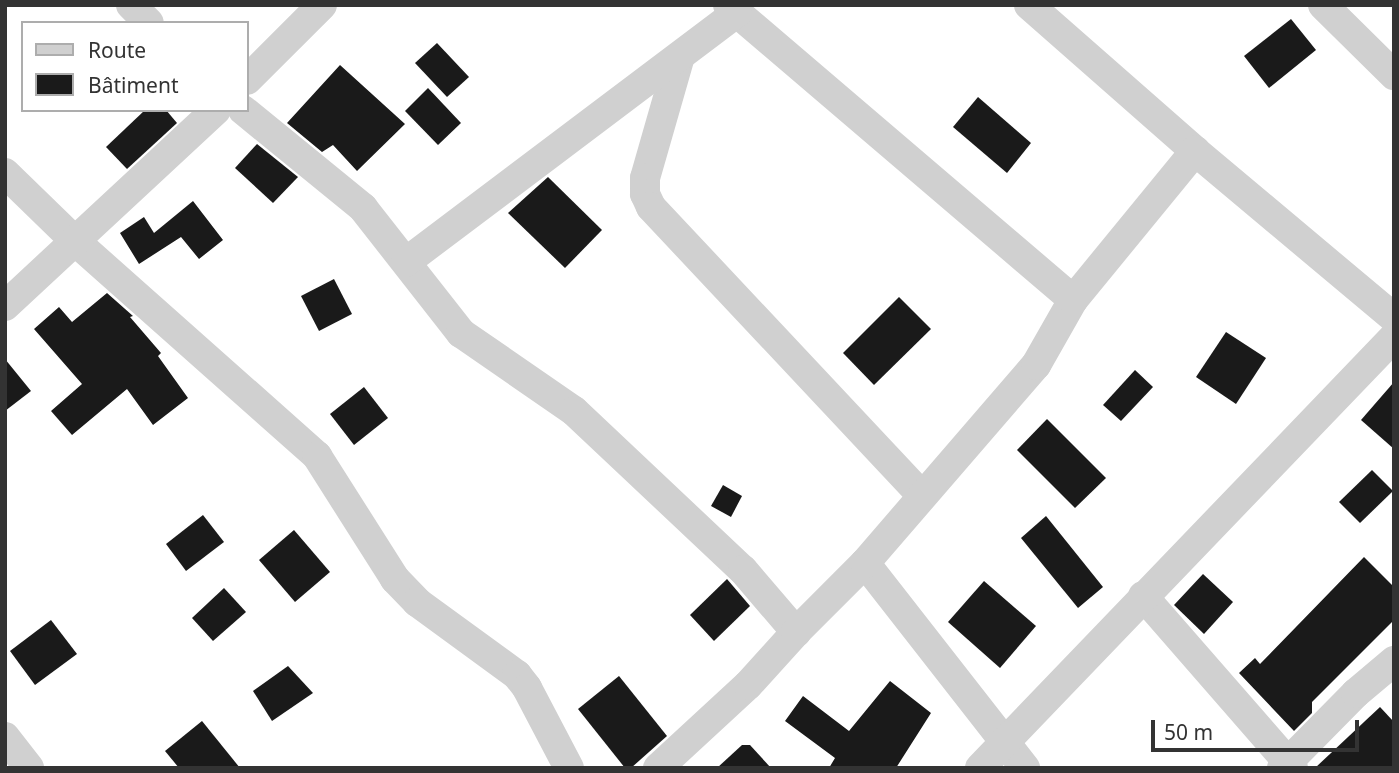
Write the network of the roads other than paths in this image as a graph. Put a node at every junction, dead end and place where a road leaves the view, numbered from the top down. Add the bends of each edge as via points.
1 (131, 5) edge
2 (322, 5) edge
3 (1029, 5) edge
4 (1323, 5) edge
5 (732, 9) edge
6 (147, 21) edge
7 (680, 55) junction
8 (1394, 75) edge
9 (248, 79) edge
10 (214, 112) edge
11 (245, 112) edge
12 (1195, 151) junction
13 (5, 173) edge
14 (75, 241) junction
15 (406, 262) junction
16 (1073, 300) junction
17 (5, 306) edge
18 (1394, 318) edge
19 (1394, 337) edge
20 (922, 496) junction
21 (865, 563) junction
22 (1143, 596) junction
23 (796, 632) junction
24 (1394, 661) edge
25 (5, 737) edge
26 (1003, 743) junction
27 (1288, 766) edge
28 (29, 768) edge
29 (569, 768) edge
30 (657, 768) edge
31 (979, 768) edge
32 (1025, 768) edge

1 - 6 street
2 - 9 street
3 - 12 street
4 - 8 street
5 - 7 street
5 - 16 street
7 - 15 street
7 - 20 street via 645,177 651,207
10 - 14 street
11 - 15 street via 351,197
12 - 16 street
12 - 18 street
13 - 14 street
14 - 17 street
14 - 29 street via 317,456 395,579 417,602 507,666 527,688
15 - 23 street via 461,333 574,411 743,570
16 - 20 street via 1035,365
19 - 22 street
20 - 21 street
21 - 23 street
21 - 26 street
22 - 26 street
22 - 27 street
23 - 30 street via 748,685
24 - 27 street via 1356,693
25 - 28 street
26 - 31 street
26 - 32 street

